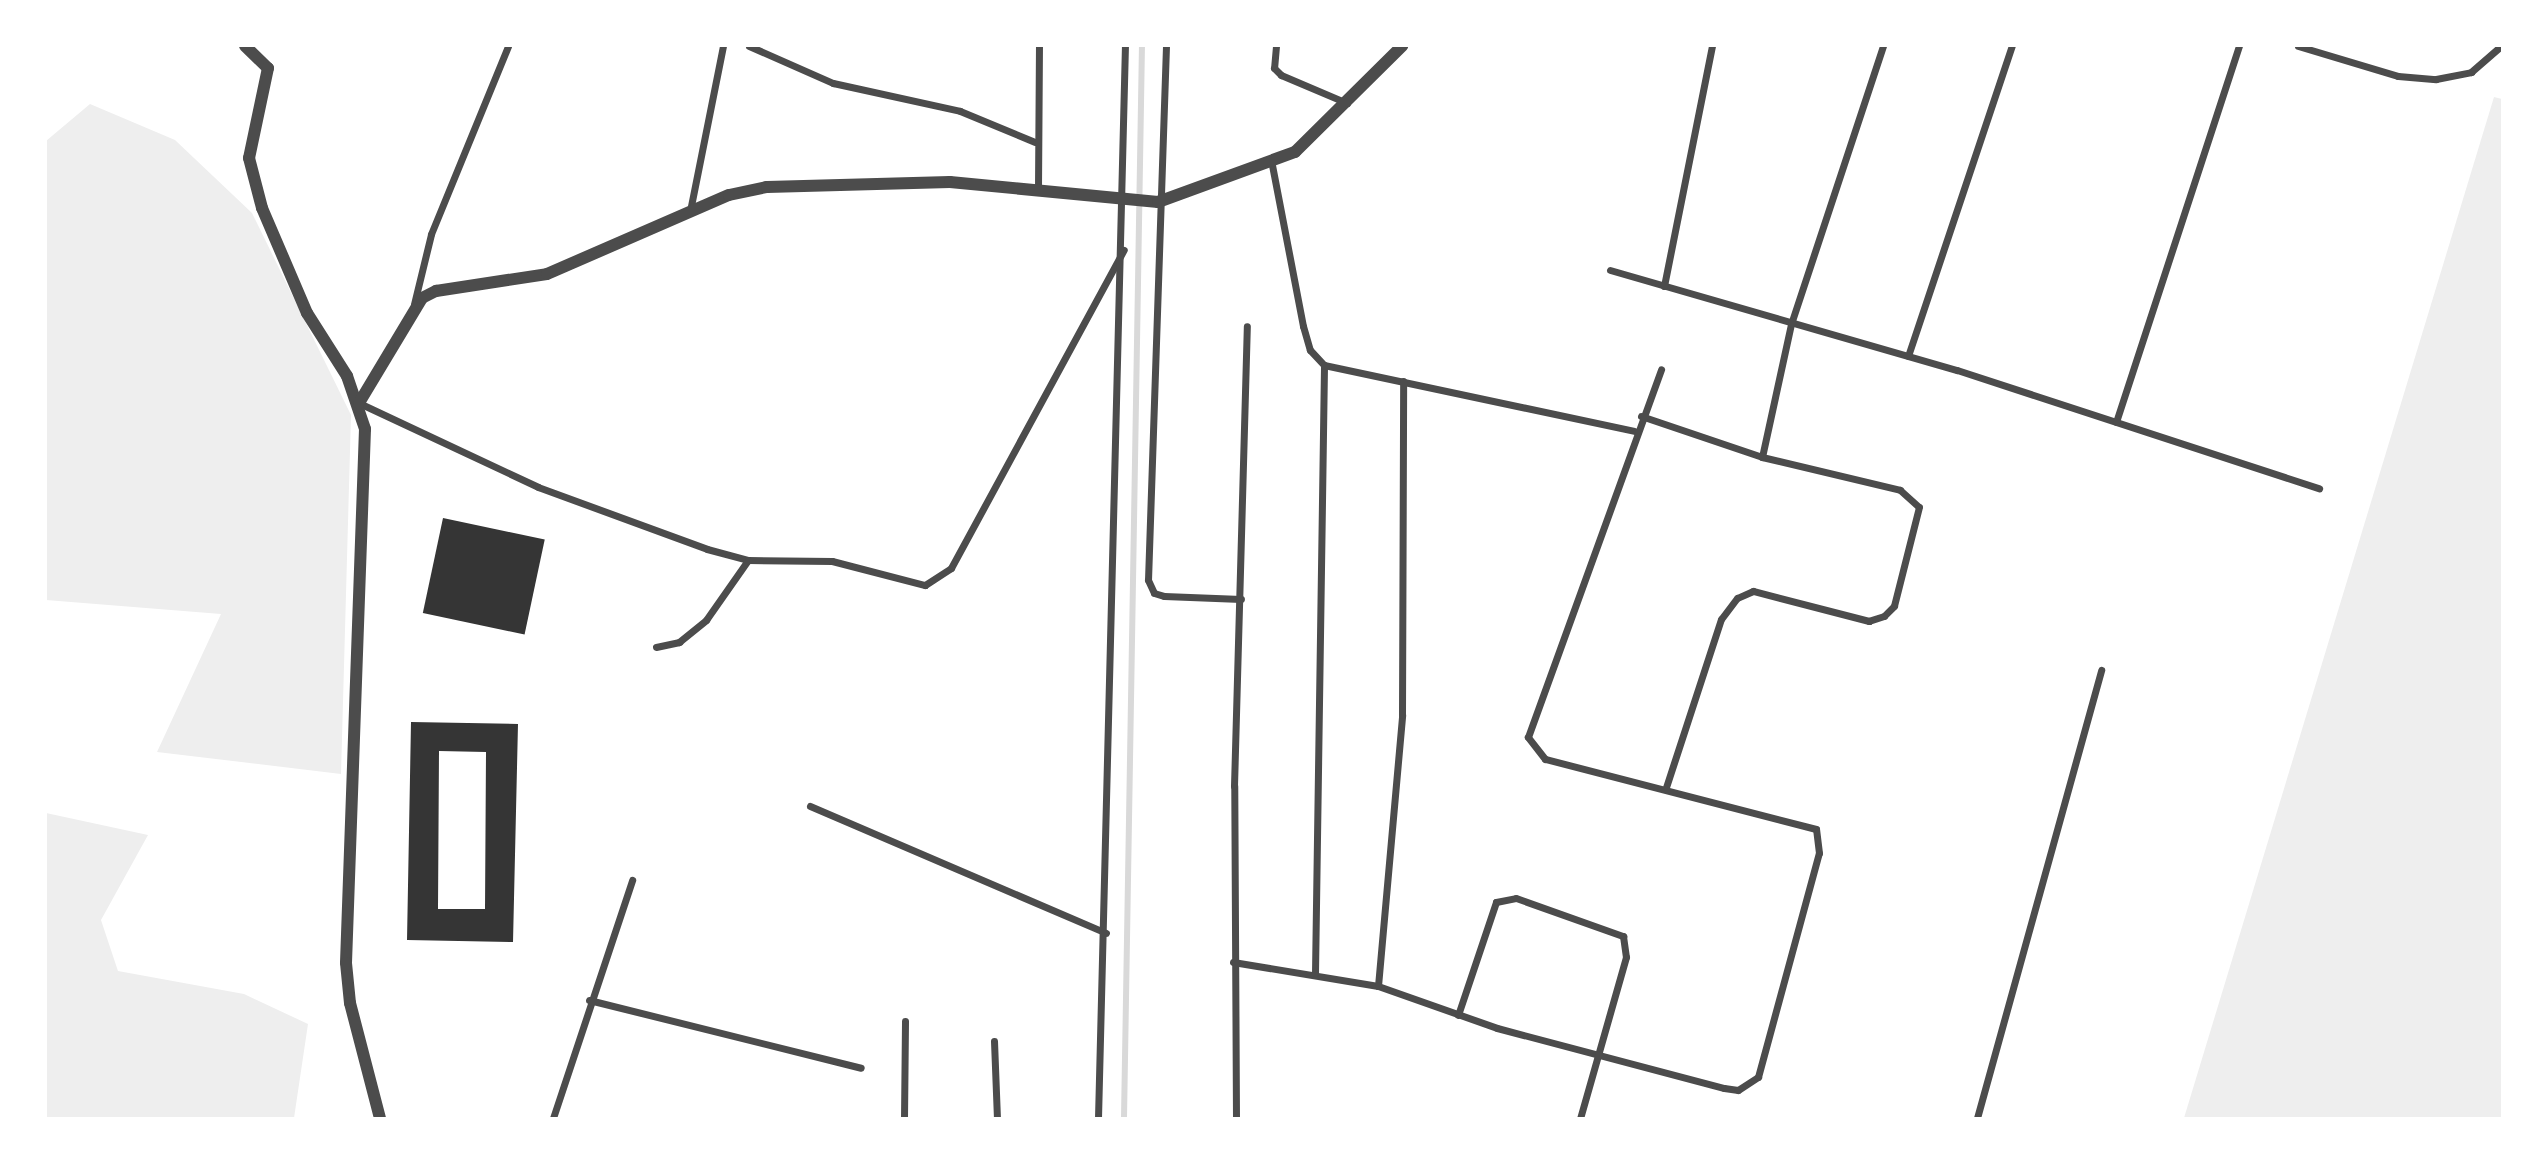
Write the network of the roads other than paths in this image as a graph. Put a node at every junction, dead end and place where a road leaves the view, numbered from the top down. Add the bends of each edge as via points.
1 (246, 46) edge
2 (509, 46) edge
3 (723, 46) edge
4 (749, 46) edge
5 (1039, 46) edge
6 (1125, 46) edge
7 (1166, 46) edge
8 (1276, 46) edge
9 (1402, 46) edge
10 (1712, 46) edge
11 (1883, 46) edge
12 (2012, 46) edge
13 (2239, 46) edge
14 (2298, 46) edge
15 (2501, 46) edge
16 (1349, 104) junction
17 (1034, 142) junction
18 (1272, 165) junction
19 (1038, 187) junction
20 (1128, 199) junction
21 (1153, 202) junction
22 (690, 212) junction
23 (1125, 249) junction
24 (1610, 270) dead end
25 (1664, 286) junction
26 (413, 312) junction
27 (1791, 324) junction
28 (1247, 326) dead end
29 (1908, 356) junction
30 (1324, 365) junction
31 (1661, 369) dead end
32 (1403, 381) junction
33 (359, 403) junction
34 (1641, 416) junction
35 (2116, 422) junction
36 (1634, 431) junction
37 (1762, 457) junction
38 (2319, 488) dead end
39 (748, 560) junction
40 (1241, 599) junction
41 (656, 647) dead end
42 (2101, 670) dead end
43 (1666, 787) junction
44 (810, 806) dead end
45 (632, 880) dead end
46 (1106, 933) junction
47 (1233, 962) junction
48 (1315, 973) junction
49 (1378, 986) junction
50 (589, 1000) junction
51 (1458, 1015) junction
52 (905, 1021) dead end
53 (994, 1041) dead end
54 (1596, 1057) junction
55 (861, 1068) dead end
56 (380, 1118) edge
57 (553, 1118) edge
58 (904, 1118) edge
59 (997, 1118) edge
60 (1098, 1118) edge
61 (1236, 1118) edge
62 (1580, 1118) edge
63 (1977, 1118) edge

1 - 33 street via 268,68 249,158 262,208 307,313
2 - 26 street via 431,234
3 - 22 street
4 - 17 street via 833,83 960,111
5 - 17 street
6 - 20 street
7 - 21 street
8 - 16 street via 1274,68 1281,75
9 - 16 street
10 - 25 street
11 - 27 street
12 - 29 street
13 - 35 street
14 - 15 street via 2399,76 2436,79 2471,72
16 - 18 street
17 - 19 street
18 - 21 street
18 - 30 street via 1303,326 1310,350
19 - 20 street
19 - 22 street via 950,182 767,187
20 - 21 street
20 - 23 street
21 - 40 street via 1149,580 1154,593 1164,596
22 - 26 street via 547,274 436,291
23 - 39 street via 951,568 938,581 909,583 832,561
23 - 46 street
24 - 25 street
25 - 27 street
26 - 33 street
27 - 29 street
27 - 37 street
28 - 40 street
29 - 35 street
30 - 32 street
30 - 48 street
31 - 34 street
32 - 36 street
32 - 49 street via 1401,754
33 - 39 street via 538,487
33 - 56 street via 365,429 346,963 350,1003
34 - 36 street
34 - 37 street
35 - 38 street
36 - 43 street via 1528,737 1545,759
37 - 43 street via 1911,496 1920,519 1894,607 1869,621 1770,594 1737,598 1721,619
39 - 41 street via 706,620 678,642
40 - 47 street
42 - 63 street
43 - 54 street via 1805,822 1816,829 1819,853 1751,1085 1724,1088
44 - 46 street
45 - 50 street
46 - 60 street
47 - 48 street
47 - 61 street
48 - 49 street
49 - 51 street
50 - 55 street
50 - 57 street
51 - 54 street
51 - 54 street via 1491,909 1516,898 1623,936 1626,957
52 - 58 street
53 - 59 street
54 - 62 street

